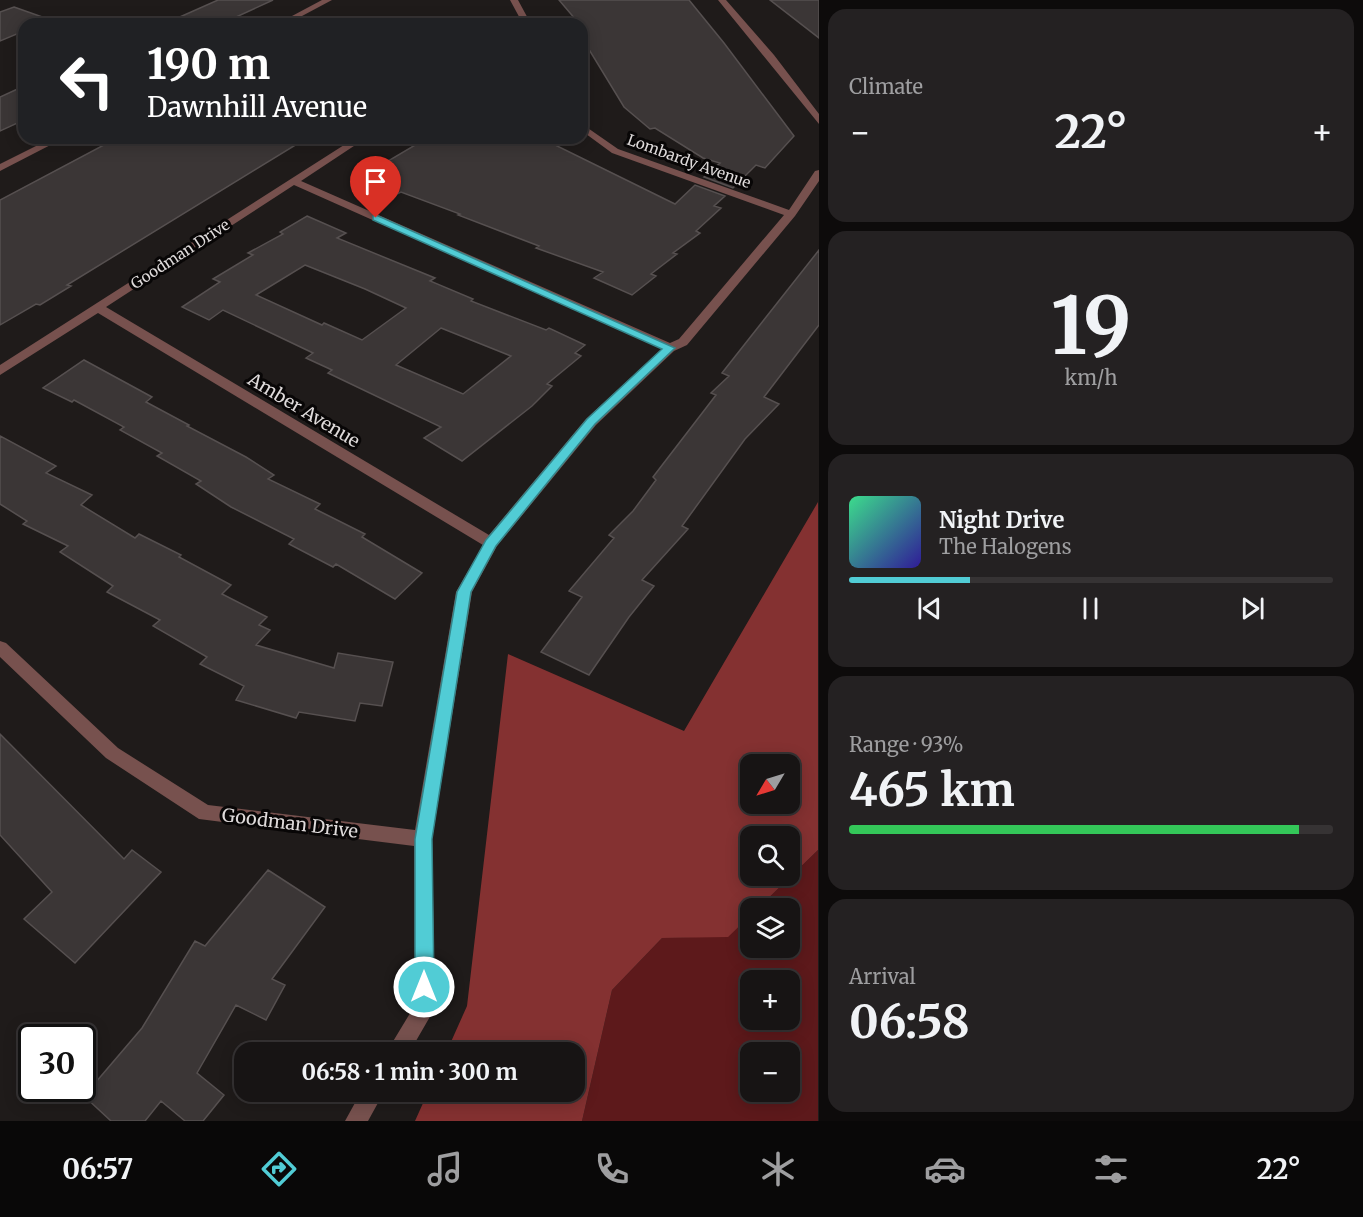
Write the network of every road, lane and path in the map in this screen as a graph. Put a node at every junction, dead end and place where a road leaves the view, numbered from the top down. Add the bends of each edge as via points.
1 (328, 0) edge
2 (514, 0) edge
3 (722, 0) edge
4 (293, 18) edge
5 (524, 18) edge
6 (819, 121) edge
7 (588, 131) edge
8 (47, 144) edge
9 (351, 144) edge
10 (0, 168) edge
11 (819, 173) edge
12 (292, 181) junction
13 (791, 214) junction
14 (99, 308) junction
15 (670, 348) junction
16 (0, 371) edge
17 (491, 543) junction
18 (0, 647) edge
19 (423, 839) junction
20 (404, 1042) edge
21 (367, 1102) edge
22 (356, 1121) edge

1 - 4 street
2 - 5 street
3 - 6 street
7 - 13 street, Lombardy Avenue via 615,151
8 - 10 street
9 - 12 street, Goodman Drive
11 - 13 street
12 - 14 street, Goodman Drive
12 - 15 street
13 - 15 street via 683,342
14 - 16 street, Goodman Drive
14 - 17 street, Amber Avenue
15 - 17 street via 591,422
17 - 19 street via 464,592
18 - 19 street, Goodman Drive via 112,753 205,813
19 - 20 street via 425,1008
21 - 22 street

